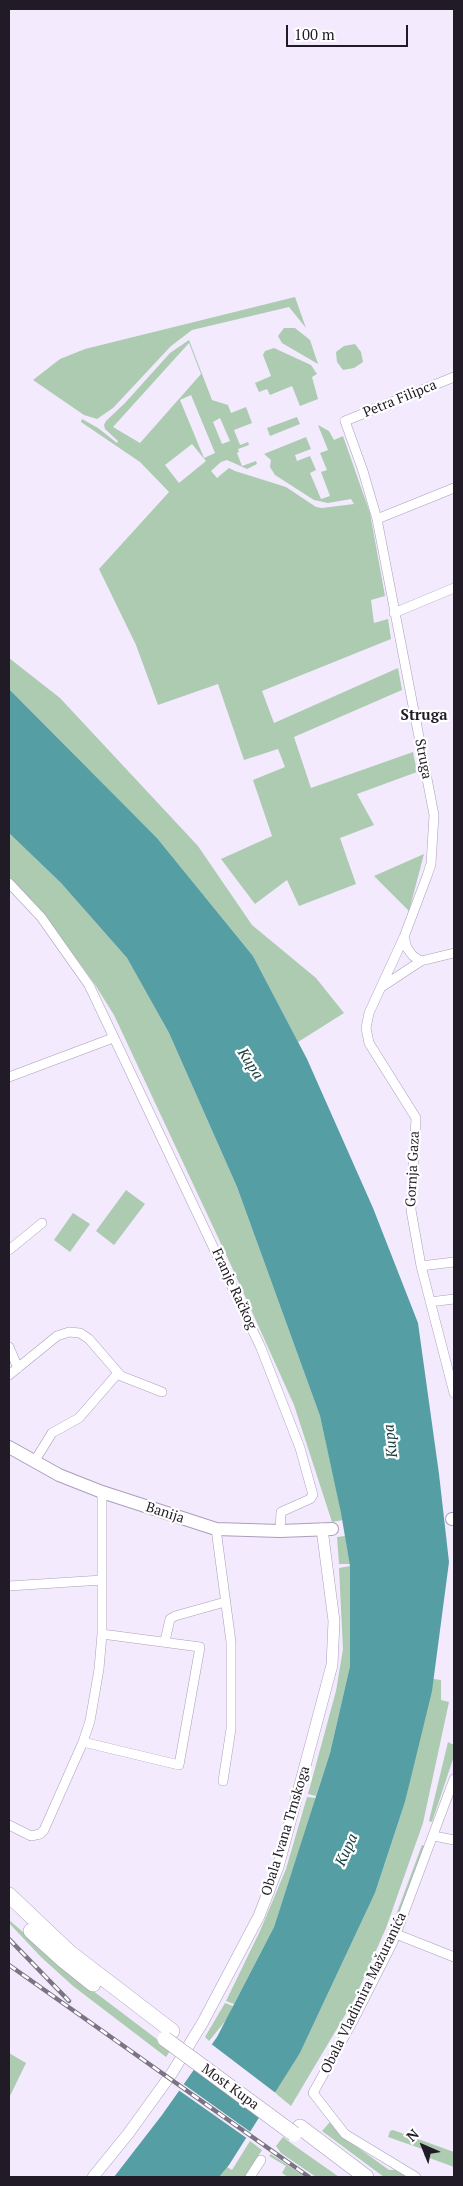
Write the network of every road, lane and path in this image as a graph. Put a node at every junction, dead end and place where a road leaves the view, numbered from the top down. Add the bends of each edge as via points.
1 (454, 377) edge
2 (345, 421) joint
3 (454, 488) edge
4 (377, 519) junction
5 (454, 588) edge
6 (394, 612) junction
7 (9, 883) edge
8 (404, 937) junction
9 (454, 953) edge
10 (421, 961) junction
11 (383, 986) junction
12 (113, 1038) junction
13 (9, 1077) edge
14 (42, 1224) dead end
15 (9, 1250) edge
16 (454, 1262) edge
17 (421, 1266) junction
18 (454, 1299) edge
19 (430, 1302) junction
20 (9, 1347) edge
21 (18, 1368) junction
22 (118, 1373) junction
23 (9, 1375) edge
24 (162, 1392) dead end
25 (454, 1393) edge
26 (9, 1447) edge
27 (34, 1462) junction
28 (102, 1492) junction
29 (216, 1529) junction
30 (327, 1529) joint
31 (280, 1531) junction
32 (102, 1580) junction
33 (9, 1586) edge
34 (225, 1602) junction
35 (102, 1634) junction
36 (165, 1641) junction
37 (83, 1742) junction
38 (454, 1779) edge
39 (223, 1781) dead end
40 (9, 1825) edge
41 (434, 1836) junction
42 (454, 1840) edge
43 (9, 1894) edge
44 (9, 1909) edge
45 (396, 1934) junction
46 (454, 1957) edge
47 (169, 2035) junction
48 (297, 2131) junction
49 (261, 2160) dead end
50 (93, 2177) edge
51 (250, 2177) edge
52 (350, 2177) edge
53 (366, 2177) edge
54 (416, 2177) edge

1 - 2 street, Petra Filipca
2 - 4 street, Struga
3 - 4 street
4 - 6 street, Struga
5 - 6 street
6 - 8 street, Struga via 434,815 431,864
7 - 12 street via 41,917 89,985
8 - 10 street via 413,956
8 - 11 street, Struga
9 - 10 street
10 - 11 street
11 - 17 street, Gornja Gaza via 369,1013 366,1028 369,1043 416,1118 411,1210
12 - 13 street
12 - 31 street, Franje Račkog via 262,1348 300,1448 313,1495 281,1512
14 - 15 street
16 - 17 street
17 - 19 street, Gornja Gaza
18 - 19 street
19 - 25 street, Gornja Gaza
20 - 21 street
21 - 22 street via 58,1336 69,1332 80,1333 89,1339
21 - 23 street
22 - 24 street via 127,1380
22 - 27 street via 79,1418 52,1433
26 - 27 main road, Banija
27 - 28 main road, Banija
28 - 29 main road, Banija
28 - 32 street
29 - 31 main road, Banija
29 - 34 street
30 - 31 main road, Banija
30 - 50 street, Obala Ivana Trnskoga via 334,1621 332,1665 278,1867 259,1916 203,2022 172,2073
32 - 33 street
32 - 35 street
34 - 36 street via 170,1619
34 - 39 street via 231,1642 231,1729
35 - 36 street
35 - 37 street via 90,1721
36 - 37 street via 200,1647 179,1765
37 - 40 street via 44,1830 31,1836
38 - 41 street, Obala Vladimira Mažuranića
41 - 42 street
41 - 45 street, Obala Vladimira Mažuranića
43 - 47 highway via 69,1952
44 - 47 highway via 63,1960
45 - 46 street
45 - 54 street, Obala Vladimira Mažuranića via 313,2093 346,2134
47 - 48 highway, Most Kupa
48 - 52 highway
48 - 53 highway
49 - 51 street

